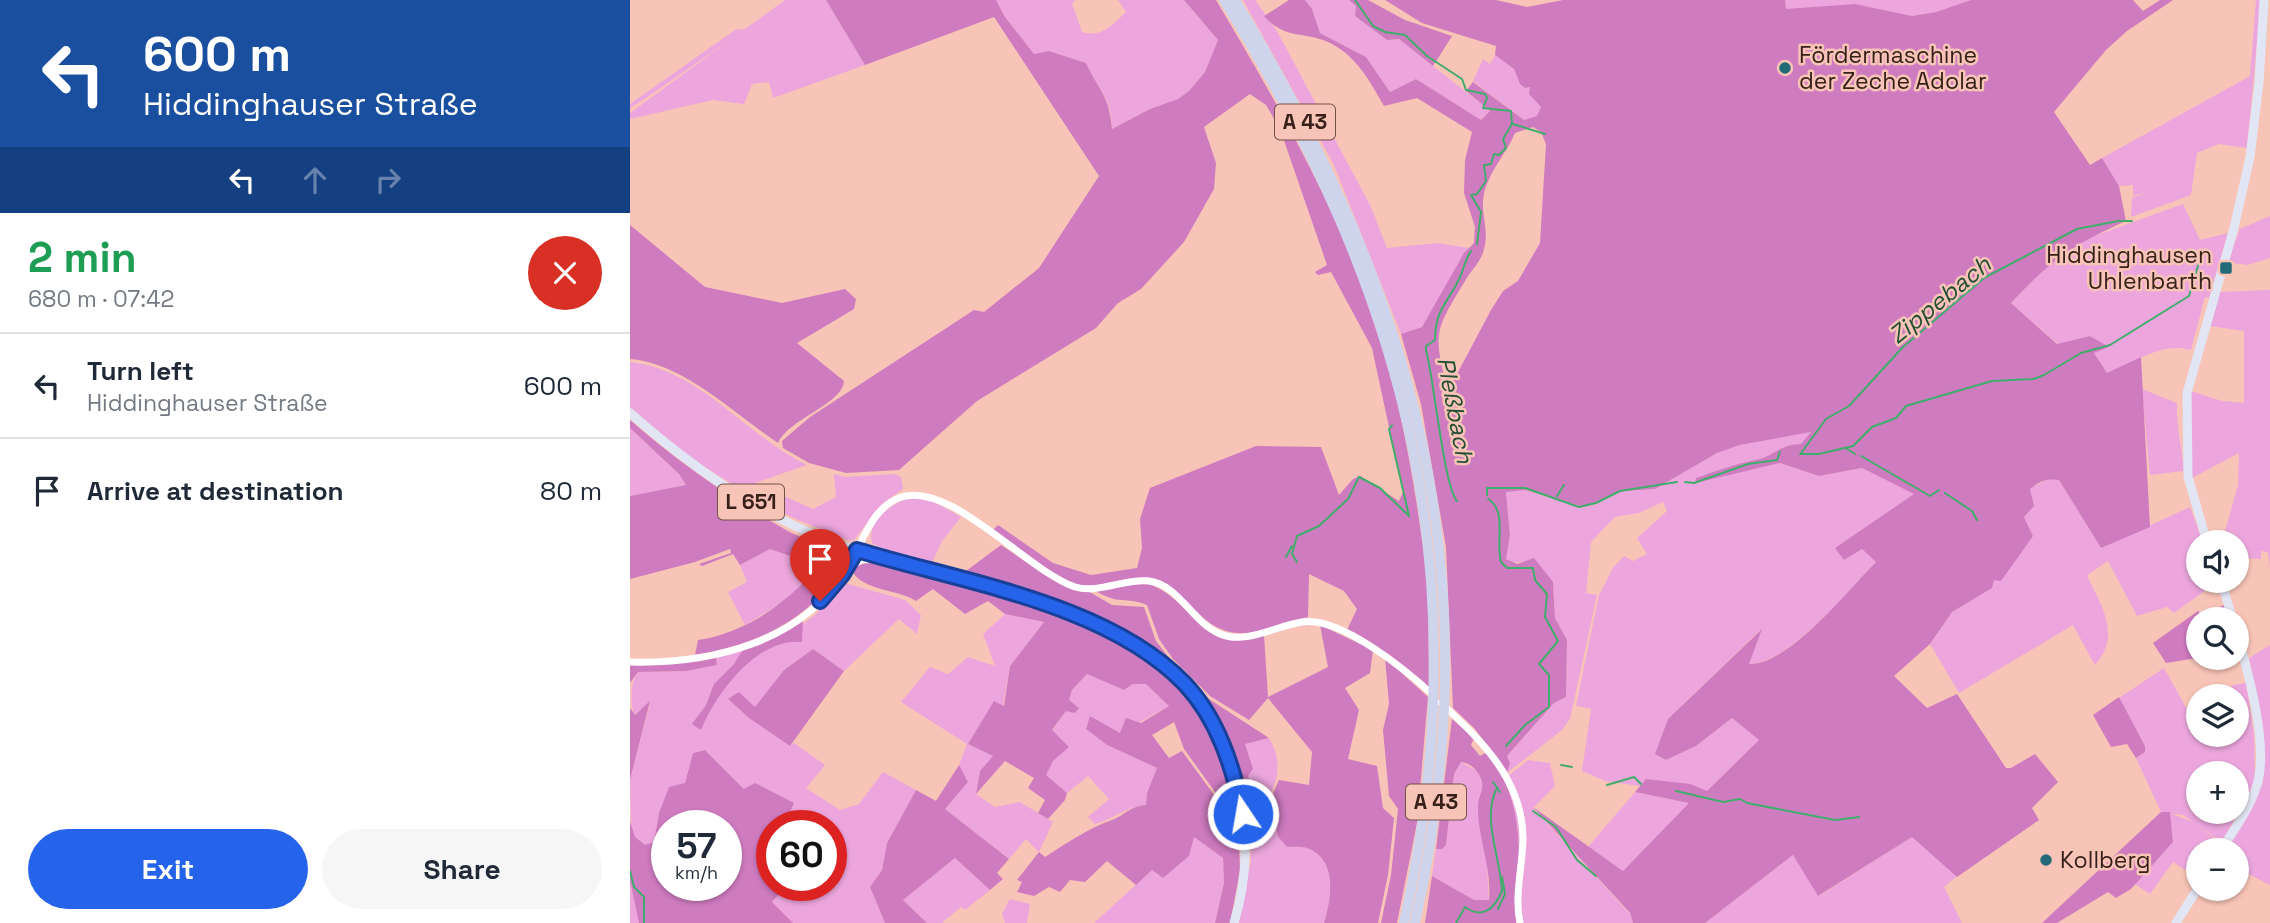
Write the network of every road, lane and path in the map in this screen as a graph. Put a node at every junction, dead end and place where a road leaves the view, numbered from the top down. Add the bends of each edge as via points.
1 (1224, 0) edge
2 (1235, 0) edge
3 (2264, 0) edge
4 (630, 413) edge
5 (2204, 530) edge
6 (810, 532) junction
7 (857, 550) junction
8 (887, 559) junction
9 (848, 567) junction
10 (630, 662) edge
11 (2246, 670) edge
12 (2228, 838) edge
13 (2190, 901) edge
14 (1234, 923) edge
15 (1404, 923) edge
16 (1415, 923) edge
17 (1520, 923) edge
18 (2176, 923) edge

1 - 15 highway, A 43 via 1291,116 1348,235 1390,353 1416,457 1431,565 1435,695 1425,813
2 - 16 highway, A 43 via 1307,125 1354,223 1403,359 1429,474 1443,579 1444,713 1433,823
3 - 5 main road via 2247,169 2188,393 2188,474
4 - 6 main road, L 651 via 718,482
6 - 7 main road, L 651
6 - 9 street via 819,542 843,553
7 - 8 main road, L 651
7 - 9 street
7 - 17 street via 877,514 891,501 908,495 929,496 952,506 1031,562 1076,587 1145,581 1161,584 1203,624 1230,637 1247,637 1305,621 1320,623 1386,656 1464,724 1500,765 1518,805 1523,837
8 - 9 street via 862,560
8 - 14 main road, L 651 via 1096,623 1143,649 1186,685 1222,741 1243,814 1244,877
9 - 10 street via 813,607 762,640 708,657
11 - 12 main road via 2260,768 2256,790
13 - 18 main road

